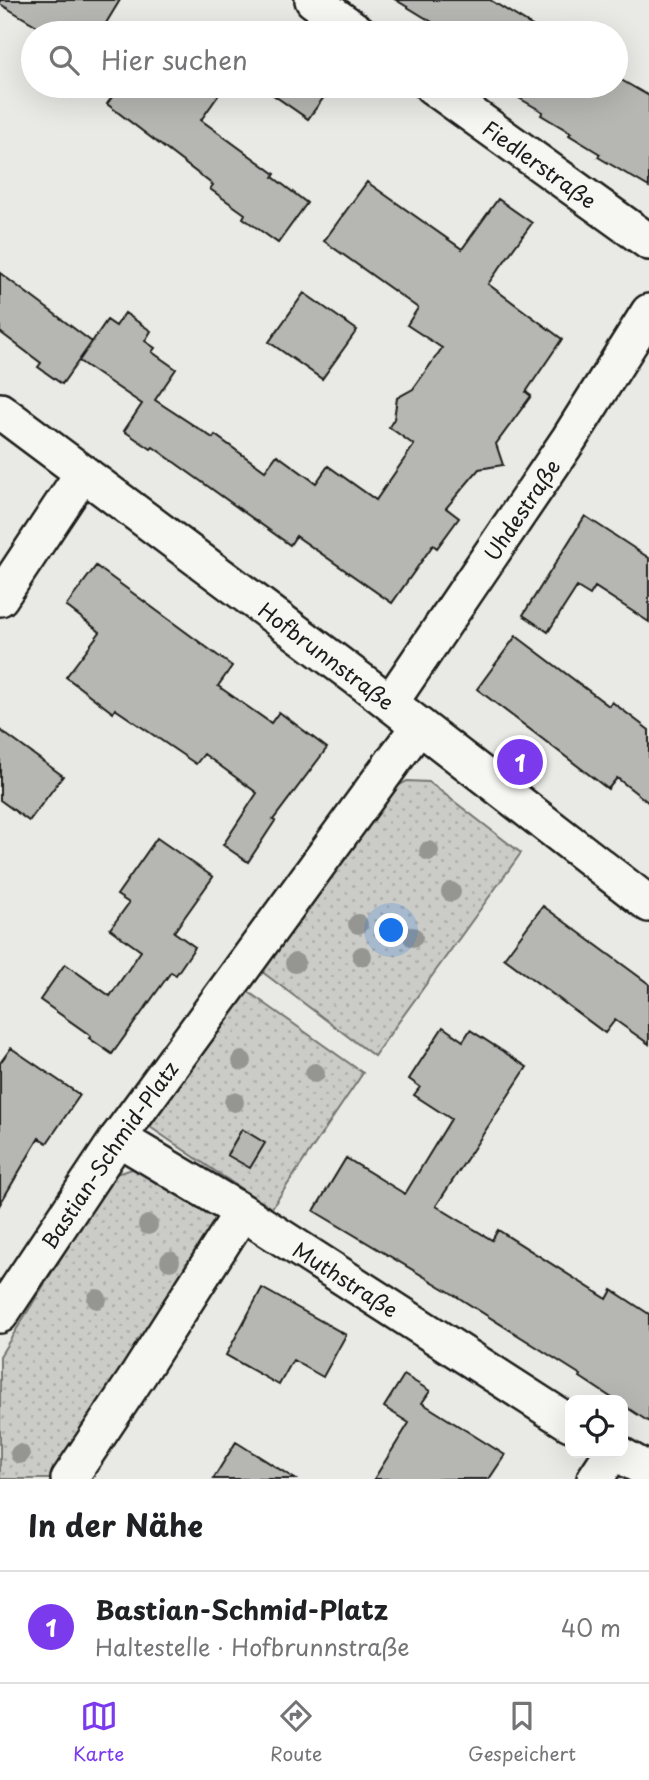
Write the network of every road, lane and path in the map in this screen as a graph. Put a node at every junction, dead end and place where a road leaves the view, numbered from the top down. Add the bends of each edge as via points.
1 (313, 0) edge
2 (342, 21) edge
3 (449, 98) edge
4 (649, 242) edge
5 (649, 312) edge
6 (0, 411) edge
7 (83, 473) junction
8 (0, 598) edge
9 (390, 703) junction
10 (419, 726) junction
11 (649, 904) edge
12 (118, 1138) junction
13 (242, 1212) junction
14 (0, 1315) edge
15 (565, 1420) edge
16 (609, 1458) edge
17 (626, 1458) edge
18 (649, 1471) edge
19 (69, 1479) edge
20 (595, 1479) edge

1 - 2 street
3 - 4 street, Fiedlerstraße
5 - 9 street, Uhdestraße
6 - 7 street, Hofbrunnstraße
7 - 8 street
7 - 9 street, Hofbrunnstraße
9 - 10 street, Hofbrunnstraße
10 - 11 street, Hofbrunnstraße
10 - 12 street, Bastian-Schmid-Platz
12 - 13 street, Muthstraße
12 - 14 street, Bastian-Schmid-Platz
13 - 15 street, Muthstraße
13 - 19 street
16 - 20 street
17 - 18 street

